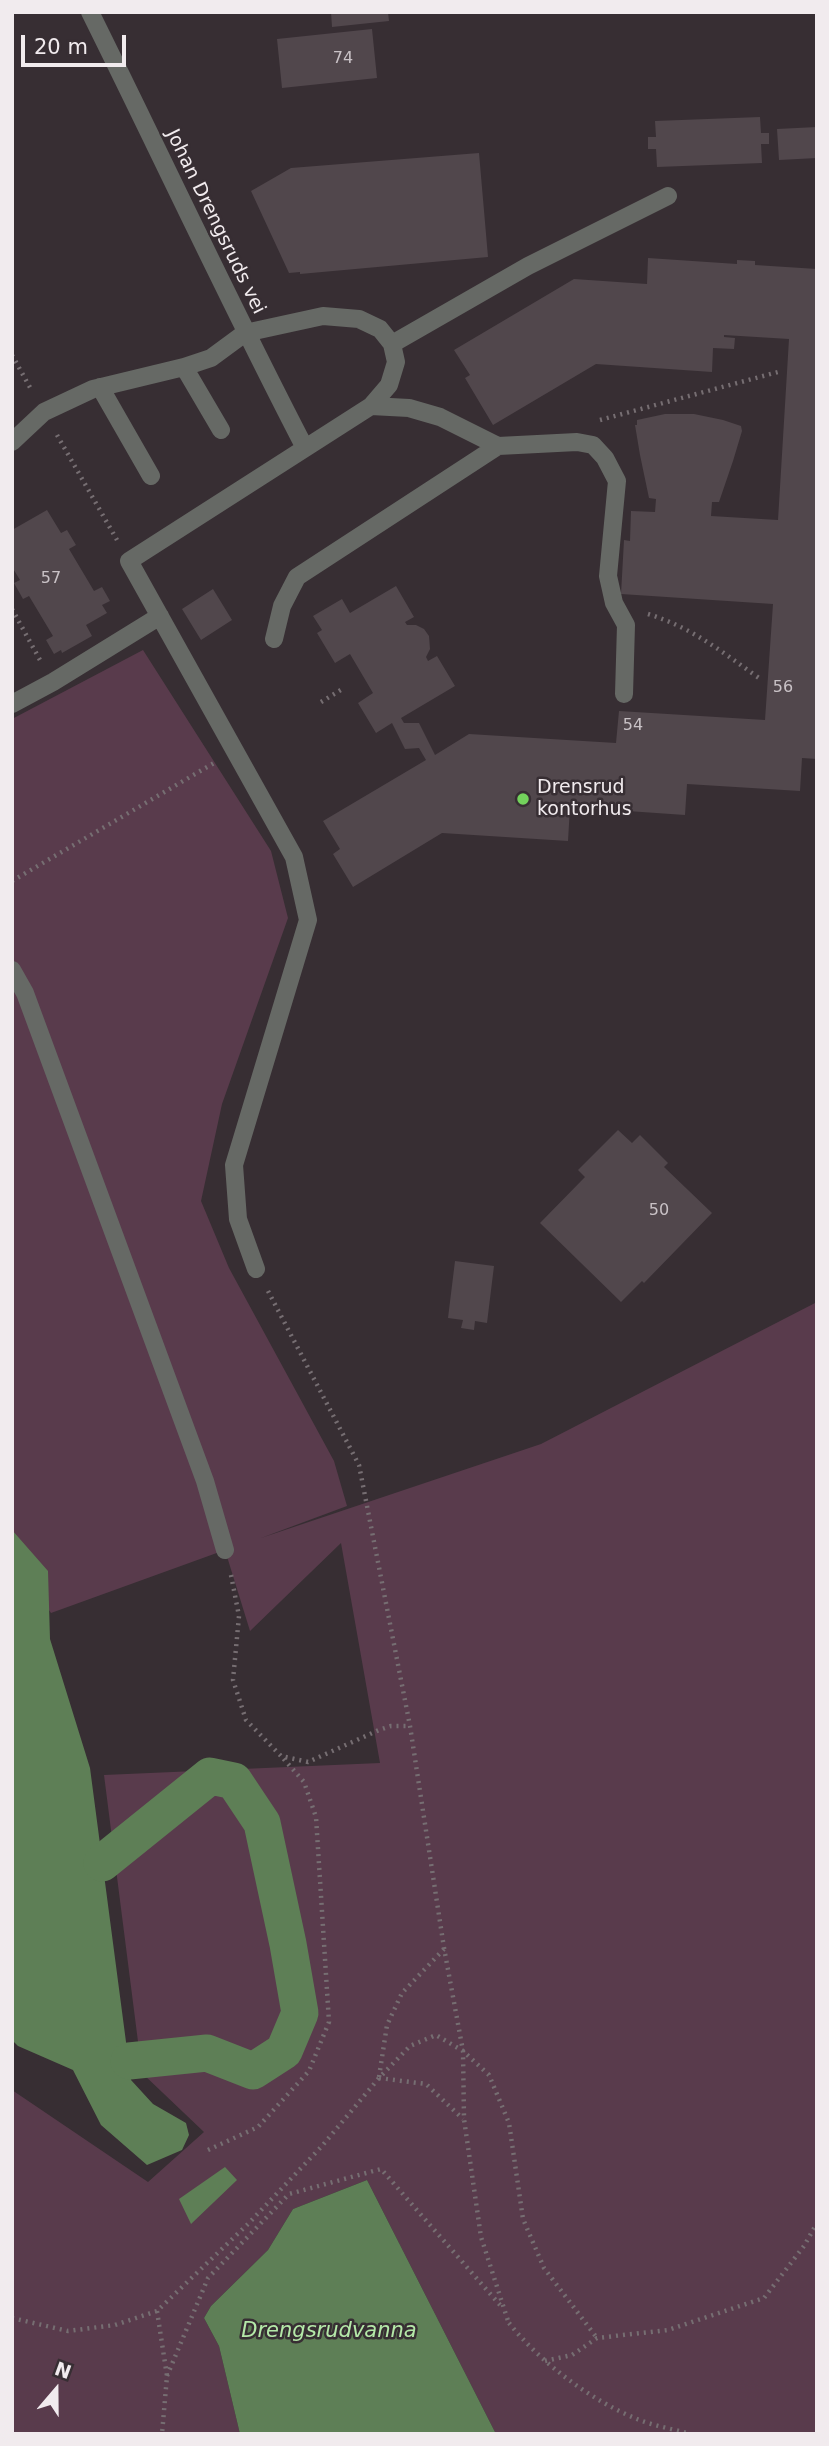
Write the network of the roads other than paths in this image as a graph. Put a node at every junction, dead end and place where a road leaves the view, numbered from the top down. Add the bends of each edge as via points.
1 (90, 12) edge
2 (668, 196) dead end
3 (245, 333) junction
4 (393, 344) junction
5 (184, 367) junction
6 (100, 387) junction
7 (371, 406) junction
8 (221, 430) dead end
9 (12, 442) edge
10 (498, 446) junction
11 (305, 448) junction
12 (151, 476) dead end
13 (160, 616) junction
14 (274, 639) dead end
15 (624, 694) dead end
16 (12, 704) edge
17 (12, 970) edge
18 (256, 1269) road end
19 (225, 1550) road end

1 - 3 street, Johan Drengsruds vei
2 - 4 street via 528,266
3 - 4 street via 323,316 359,319 380,329
3 - 5 street via 211,358
3 - 11 street, Johan Drengsruds vei
4 - 7 street via 396,362 389,386
5 - 6 street
5 - 8 street
6 - 9 street via 44,412
6 - 12 street
7 - 10 street via 409,408 440,417
7 - 11 street
10 - 14 street via 297,577 282,606
10 - 15 street via 593,444 617,481 608,576 614,603 626,625
11 - 13 street via 129,561
13 - 16 street
13 - 18 street via 295,857 308,920 234,1165 238,1219
17 - 19 street via 25,993 205,1481

